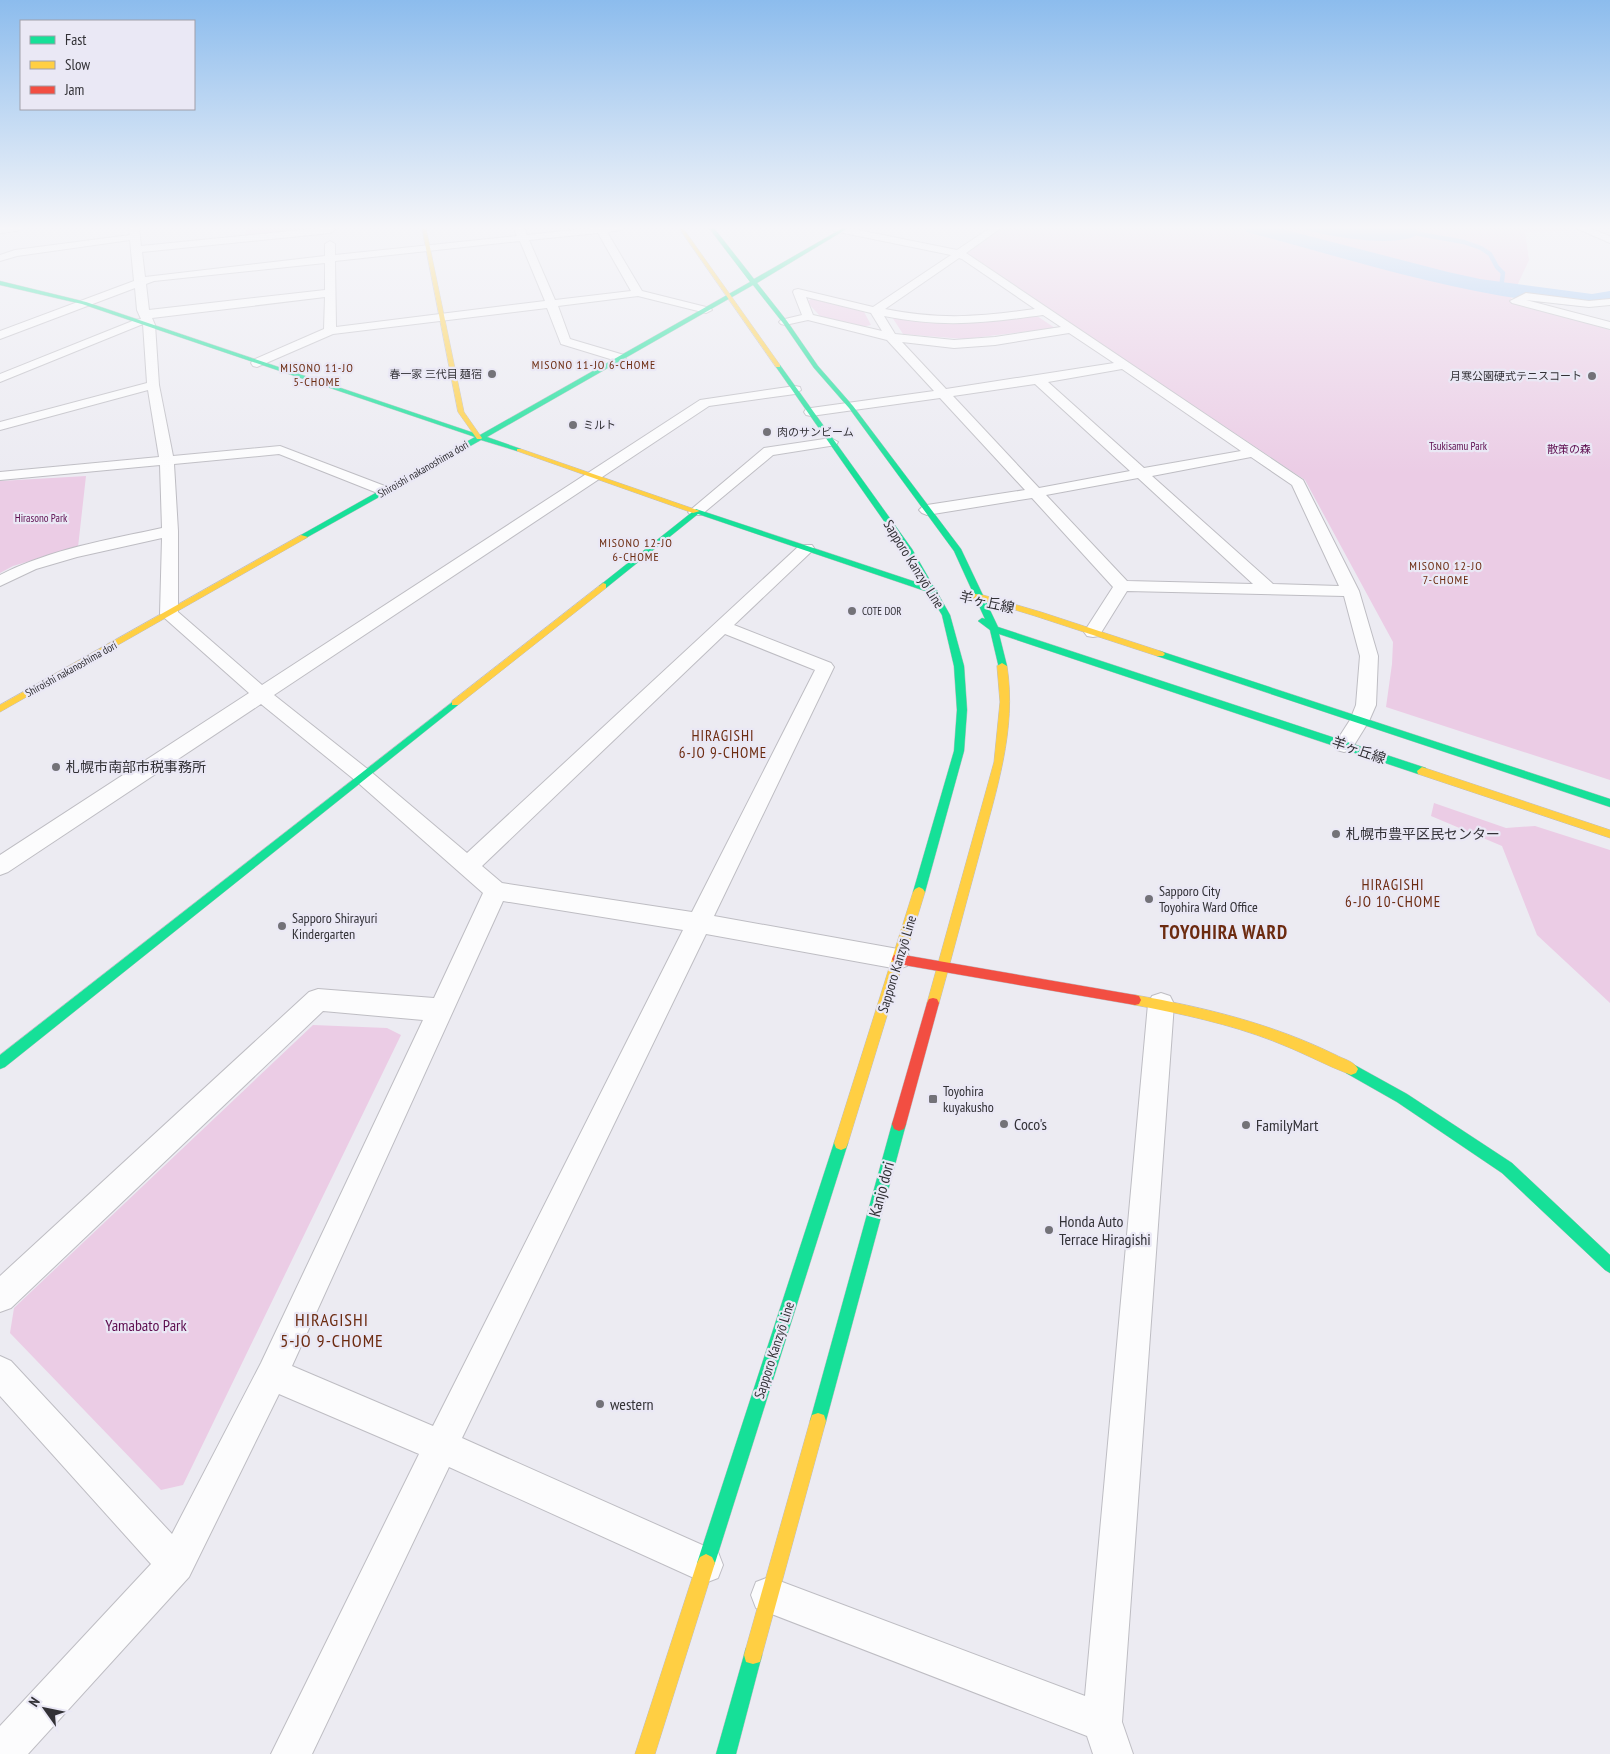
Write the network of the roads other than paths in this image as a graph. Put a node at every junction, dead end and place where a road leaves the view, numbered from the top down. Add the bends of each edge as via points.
1 (66, 310) edge
2 (107, 310) edge
3 (143, 310) edge
4 (218, 310) edge
5 (329, 310) edge
6 (441, 310) edge
7 (502, 310) edge
8 (553, 310) edge
9 (706, 310) edge
10 (739, 310) edge
11 (775, 310) edge
12 (805, 310) edge
13 (870, 310) edge
14 (1549, 310) edge
15 (875, 311) junction
16 (1044, 311) joint
17 (443, 317) junction
18 (808, 317) junction
19 (144, 321) junction
20 (785, 322) junction
21 (1610, 326) edge
22 (1070, 329) junction
23 (330, 331) junction
24 (0, 335) edge
25 (891, 337) junction
26 (620, 358) junction
27 (257, 363) junction
28 (1123, 366) junction
29 (0, 378) edge
30 (1038, 380) junction
31 (154, 385) junction
32 (795, 390) junction
33 (943, 394) junction
34 (851, 407) junction
35 (811, 412) junction
36 (0, 426) edge
37 (479, 438) junction
38 (831, 442) junction
39 (1252, 453) junction
40 (167, 461) junction
41 (1140, 474) junction
42 (0, 476) edge
43 (593, 477) junction
44 (385, 491) junction
45 (1034, 493) junction
46 (926, 510) junction
47 (696, 512) junction
48 (170, 531) junction
49 (806, 548) junction
50 (0, 581) edge
51 (1122, 586) junction
52 (1267, 588) junction
53 (1351, 591) junction
54 (943, 593) junction
55 (980, 597) junction
56 (956, 605) dead end
57 (169, 614) junction
58 (971, 615) dead end
59 (724, 626) junction
60 (994, 628) junction
61 (1093, 632) junction
62 (261, 694) junction
63 (0, 709) edge
64 (1359, 721) junction
65 (1344, 745) junction
66 (362, 776) junction
67 (1610, 803) edge
68 (1610, 834) edge
69 (0, 866) edge
70 (467, 866) junction
71 (496, 892) junction
72 (700, 923) junction
73 (898, 959) junction
74 (942, 966) junction
75 (1161, 1004) junction
76 (441, 1010) junction
77 (0, 1063) edge
78 (1610, 1265) edge
79 (0, 1297) edge
80 (0, 1372) edge
81 (272, 1374) junction
82 (441, 1446) junction
83 (176, 1564) junction
84 (705, 1565) junction
85 (769, 1595) junction
86 (1108, 1738) edge
87 (1, 1754) edge
88 (291, 1754) edge
89 (645, 1754) edge
90 (726, 1754) edge

1 - 24 street
2 - 19 main road
3 - 19 street
4 - 19 street
5 - 23 street
6 - 17 main road
7 - 17 street
8 - 26 street via 564,342
9 - 26 main road, Shiroishi nakanoshima dori
10 - 32 main road, Sapporo Kanzyō Line
11 - 20 main road
12 - 18 street
13 - 15 street
14 - 21 street
15 - 16 street via 957,321
15 - 25 street
16 - 22 street
17 - 23 street
17 - 37 main road via 461,412
18 - 20 street
18 - 25 street
19 - 27 main road
19 - 29 street
19 - 31 street
20 - 34 main road via 816,367
22 - 25 street via 954,344
22 - 28 street
23 - 27 street
25 - 33 street
26 - 37 main road, Shiroishi nakanoshima dori
27 - 37 main road
28 - 30 street
28 - 39 street
30 - 33 street
30 - 41 street
31 - 36 street
31 - 40 street
32 - 35 main road, Sapporo Kanzyō Line
32 - 43 street via 705,403
33 - 34 street
33 - 45 street
34 - 35 street
34 - 46 main road
35 - 38 main road, Sapporo Kanzyō Line
37 - 43 main road
37 - 44 main road, Shiroishi nakanoshima dori
38 - 47 street via 769,451
38 - 54 main road, Sapporo Kanzyō Line
39 - 41 street
39 - 53 street via 1298,483
40 - 42 street
40 - 44 street via 280,450
40 - 48 street
41 - 45 street
41 - 52 street
43 - 47 main road
43 - 62 street
44 - 57 main road, Shiroishi nakanoshima dori
45 - 46 street
45 - 51 street
46 - 55 main road via 958,551
47 - 49 main road
47 - 66 main road
48 - 50 street via 73,552 30,566
48 - 57 street
49 - 54 main road
49 - 59 street
51 - 52 street
51 - 61 street
52 - 53 street
53 - 64 street via 1369,656 1366,705
54 - 55 main road, 羊ヶ丘線
54 - 56 main road, 羊ヶ丘線
54 - 73 main road, Sapporo Kanzyō Line via 959,666 960,735 948,794
55 - 60 main road
55 - 61 main road, 羊ヶ丘線
57 - 62 street
57 - 63 main road, Shiroishi nakanoshima dori
58 - 60 main road, 羊ヶ丘線
59 - 70 street
59 - 72 street via 825,667
60 - 65 main road, 羊ヶ丘線
60 - 74 main road via 1004,677 1004,726 999,762
61 - 64 main road, 羊ヶ丘線
62 - 66 street
62 - 69 street
64 - 65 street
64 - 67 main road, 羊ヶ丘線
65 - 68 main road, 羊ヶ丘線
66 - 70 street
66 - 77 main road
70 - 71 street
71 - 72 street
71 - 76 street
72 - 73 street
72 - 82 street
73 - 74 main road
73 - 84 main road, Sapporo Kanzyō Line
74 - 75 main road
74 - 85 main road, Kanjo dori
75 - 78 main road via 1244,1025 1330,1058 1402,1098 1507,1168
75 - 86 street
76 - 79 street via 318,1000
76 - 81 street
80 - 83 street
81 - 82 street
81 - 83 street
82 - 84 street
82 - 88 street
83 - 87 street
84 - 89 main road, Sapporo Kanzyō Line
85 - 86 street
85 - 90 main road

